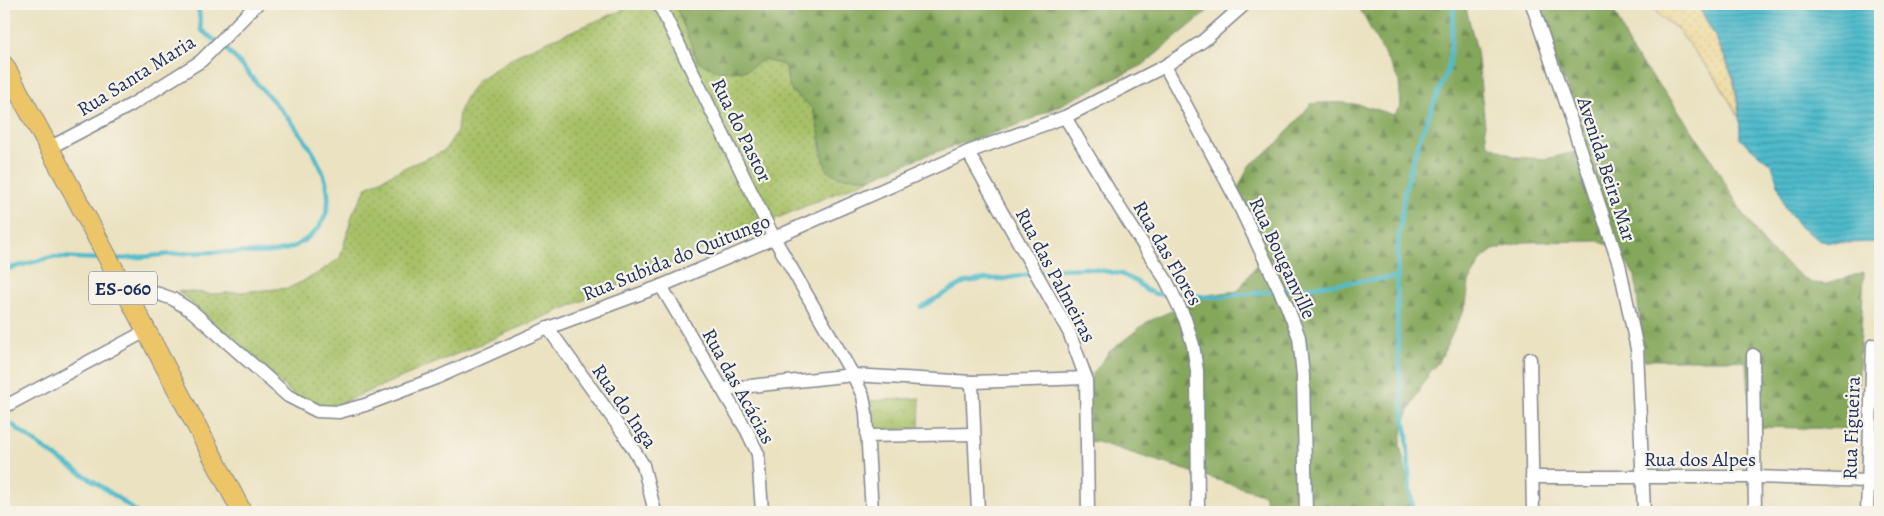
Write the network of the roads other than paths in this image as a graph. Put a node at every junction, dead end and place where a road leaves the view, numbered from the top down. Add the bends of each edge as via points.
1 (257, 4) edge
2 (659, 4) edge
3 (1245, 4) edge
4 (1532, 4) edge
5 (4, 65) edge
6 (1166, 66) junction
7 (1065, 116) junction
8 (49, 148) junction
9 (968, 152) junction
10 (774, 238) junction
11 (660, 286) junction
12 (124, 288) junction
13 (548, 328) junction
14 (146, 331) junction
15 (1873, 345) dead end
16 (1753, 356) dead end
17 (1530, 359) dead end
18 (853, 375) junction
19 (1086, 378) junction
20 (972, 382) junction
21 (722, 389) junction
22 (4, 407) edge
23 (974, 434) junction
24 (867, 436) junction
25 (1532, 477) junction
26 (1755, 477) junction
27 (1643, 478) junction
28 (1867, 481) junction
29 (242, 512) edge
30 (655, 512) edge
31 (762, 512) edge
32 (872, 512) edge
33 (978, 512) edge
34 (1088, 512) edge
35 (1198, 512) edge
36 (1306, 512) edge
37 (1533, 512) edge
38 (1644, 512) edge
39 (1755, 512) edge
40 (1867, 512) edge

1 - 8 street, Rua Santa Maria via 201,61 131,105
2 - 10 street, Rua do Pastor
3 - 6 street, Rua Subida do Quitungo
4 - 27 street, Avenida Beira Mar via 1619,264 1637,349
5 - 8 main road, ES-060
6 - 7 street, Rua Subida do Quitungo
6 - 36 street, Rua Bouganville via 1236,199 1288,306 1299,337
7 - 9 street, Rua Subida do Quitungo
7 - 35 street, Rua das Flores via 1166,280 1185,319 1197,371
8 - 12 main road, ES-060
9 - 10 street, Rua Subida do Quitungo
9 - 19 street, Rua das Palmeiras via 1069,332
10 - 11 street, Rua Subida do Quitungo
10 - 18 street, Rua do Pastor
11 - 13 street, Rua Subida do Quitungo
11 - 21 street, Rua das Acácias
12 - 13 street, Rua Subida do Quitungo via 160,294 193,312 288,396 317,411 340,412 365,405 436,378
12 - 14 main road, ES-060
13 - 30 street, Rua do Inga via 643,465
14 - 22 street
14 - 29 main road, ES-060
15 - 28 street, Rua Figueira
16 - 26 street
17 - 25 street
18 - 20 street
18 - 21 street
18 - 24 street, Rua do Pastor via 863,396
19 - 20 street
19 - 34 street, Rua das Palmeiras
20 - 23 street
21 - 31 street, Rua das Acácias via 758,454
23 - 24 street
23 - 33 street
24 - 32 street, Rua do Pastor
25 - 27 street, Rua dos Alpes
25 - 37 street
26 - 27 street, Rua dos Alpes
26 - 28 street, Rua dos Alpes
26 - 39 street
27 - 38 street, Avenida Beira Mar
28 - 40 street, Rua Figueira

